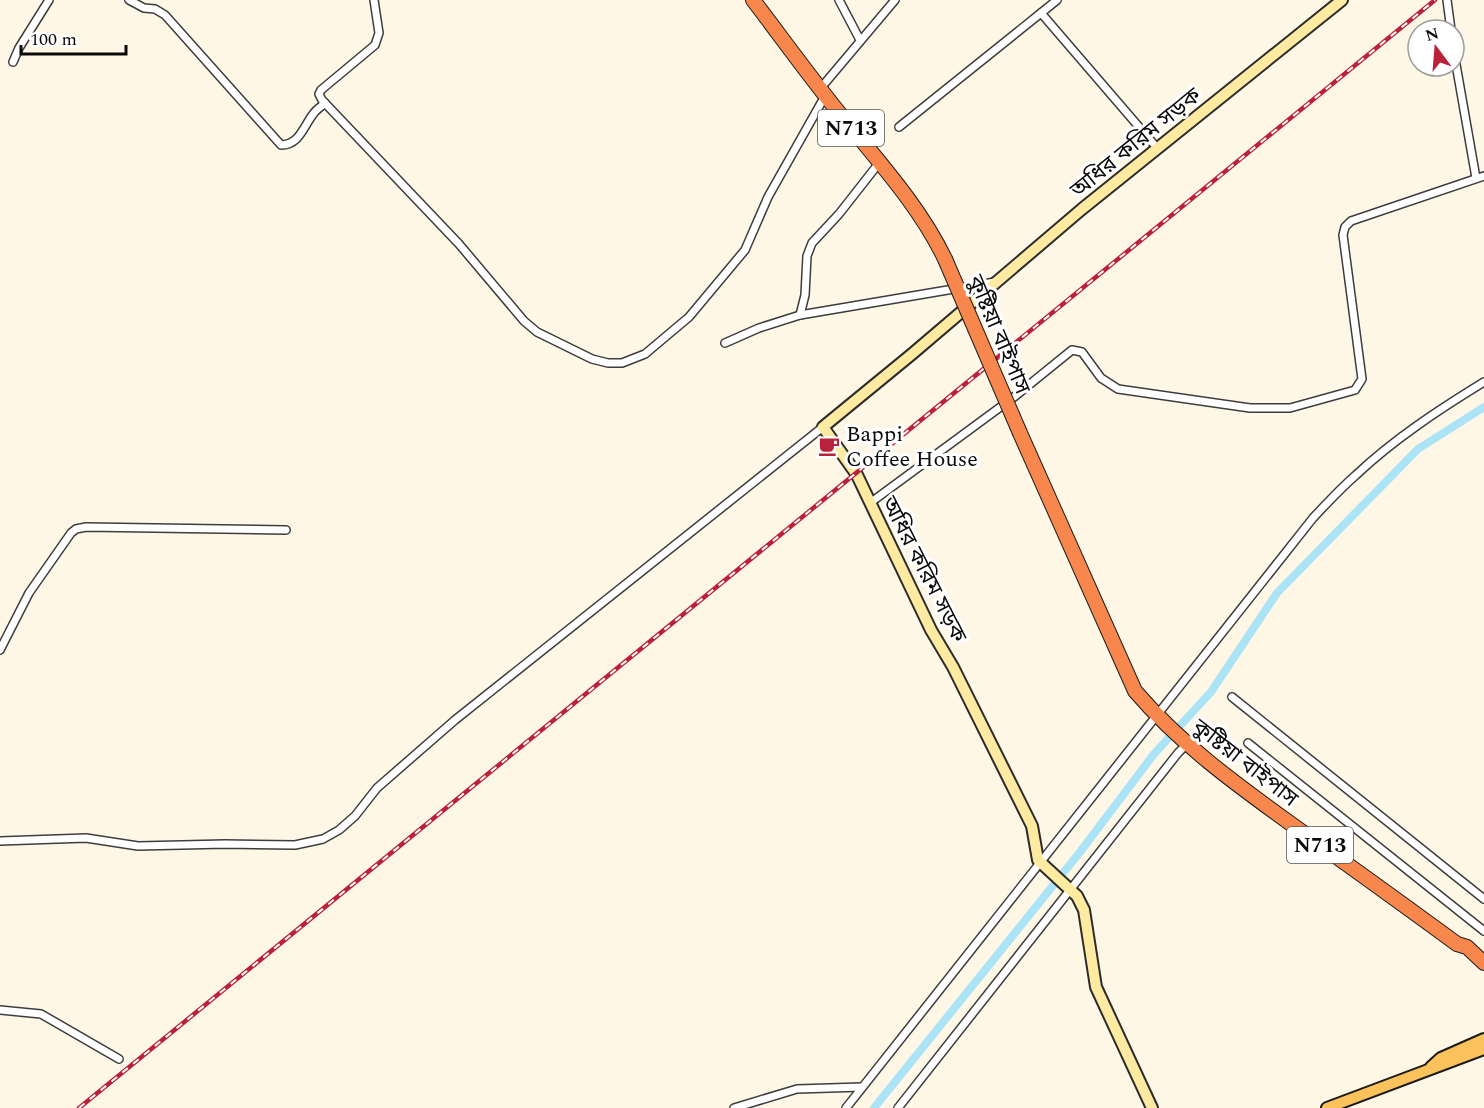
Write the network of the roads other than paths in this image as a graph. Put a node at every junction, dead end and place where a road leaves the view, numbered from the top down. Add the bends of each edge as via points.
1 (49, 0) edge
2 (129, 0) edge
3 (374, 0) edge
4 (753, 0) edge
5 (839, 0) edge
6 (895, 0) edge
7 (1057, 0) edge
8 (1342, 0) edge
9 (1447, 0) edge
10 (1041, 13) junction
11 (1449, 18) edge
12 (860, 40) junction
13 (13, 63) dead end
14 (1459, 78) edge
15 (823, 93) junction
16 (325, 103) junction
17 (899, 128) dead end
18 (1158, 149) junction
19 (879, 163) junction
20 (1480, 177) edge
21 (997, 282) junction
22 (800, 315) junction
23 (725, 344) dead end
24 (1484, 381) edge
25 (824, 427) junction
26 (870, 503) junction
27 (286, 530) dead end
28 (0, 650) edge
29 (1232, 698) dead end
30 (1156, 716) junction
31 (1186, 743) junction
32 (1248, 743) dead end
33 (0, 841) edge
34 (1042, 865) junction
35 (1071, 891) junction
36 (1484, 899) edge
37 (1484, 931) edge
38 (1483, 969) edge
39 (0, 1010) edge
40 (1484, 1039) edge
41 (1484, 1049) edge
42 (119, 1059) dead end
43 (1431, 1067) junction
44 (862, 1087) junction
45 (734, 1108) edge
46 (846, 1108) edge
47 (898, 1108) edge
48 (1152, 1108) edge
49 (1327, 1108) edge

1 - 13 street
2 - 16 street via 165,15 281,145 290,144
3 - 16 street via 379,33 375,45 321,90 320,97
4 - 15 highway, কুষ্টিয়া বাইপাস / N713
5 - 12 street
6 - 12 street
7 - 10 street
8 - 18 main road, অধির করিম সড়ক
9 - 11 street
10 - 17 street
10 - 18 street
12 - 15 street
14 - 20 street
15 - 16 street via 745,250 688,317 645,354 622,363 592,359 537,332 524,321 459,244
15 - 19 highway, কুষ্টিয়া বাইপাস / N713
18 - 21 main road, অধির করিম সড়ক
19 - 22 street via 812,243
19 - 30 highway, কুষ্টিয়া বাইপাস / N713, bridge via 933,234 1135,690
20 - 26 street via 1352,221 1345,227 1362,379 1356,390 1290,408 1239,406 1118,389 1101,378 1082,352 1072,350
21 - 22 street
21 - 25 main road, অধির করিম সড়ক
22 - 23 street
24 - 30 street via 1381,454 1320,510
25 - 26 main road, অধির করিম সড়ক via 856,473
25 - 33 street via 454,720 377,788 339,831 295,845 138,846 86,838
26 - 34 main road, অধির করিম সড়ক via 1032,826
27 - 28 street via 76,529 30,593
29 - 36 street
30 - 31 highway, কুষ্টিয়া বাইপাস / N713
30 - 34 street
31 - 35 street
31 - 38 highway, কুষ্টিয়া বাইপাস / N713 via 1235,783 1457,944 1467,947
32 - 37 street
34 - 35 main road
34 - 44 street via 987,927
35 - 47 street
35 - 48 main road via 1084,910 1096,987
39 - 42 street via 41,1014
40 - 43 main road via 1441,1058
41 - 43 main road
43 - 49 main road
44 - 45 street via 797,1089
44 - 46 street

